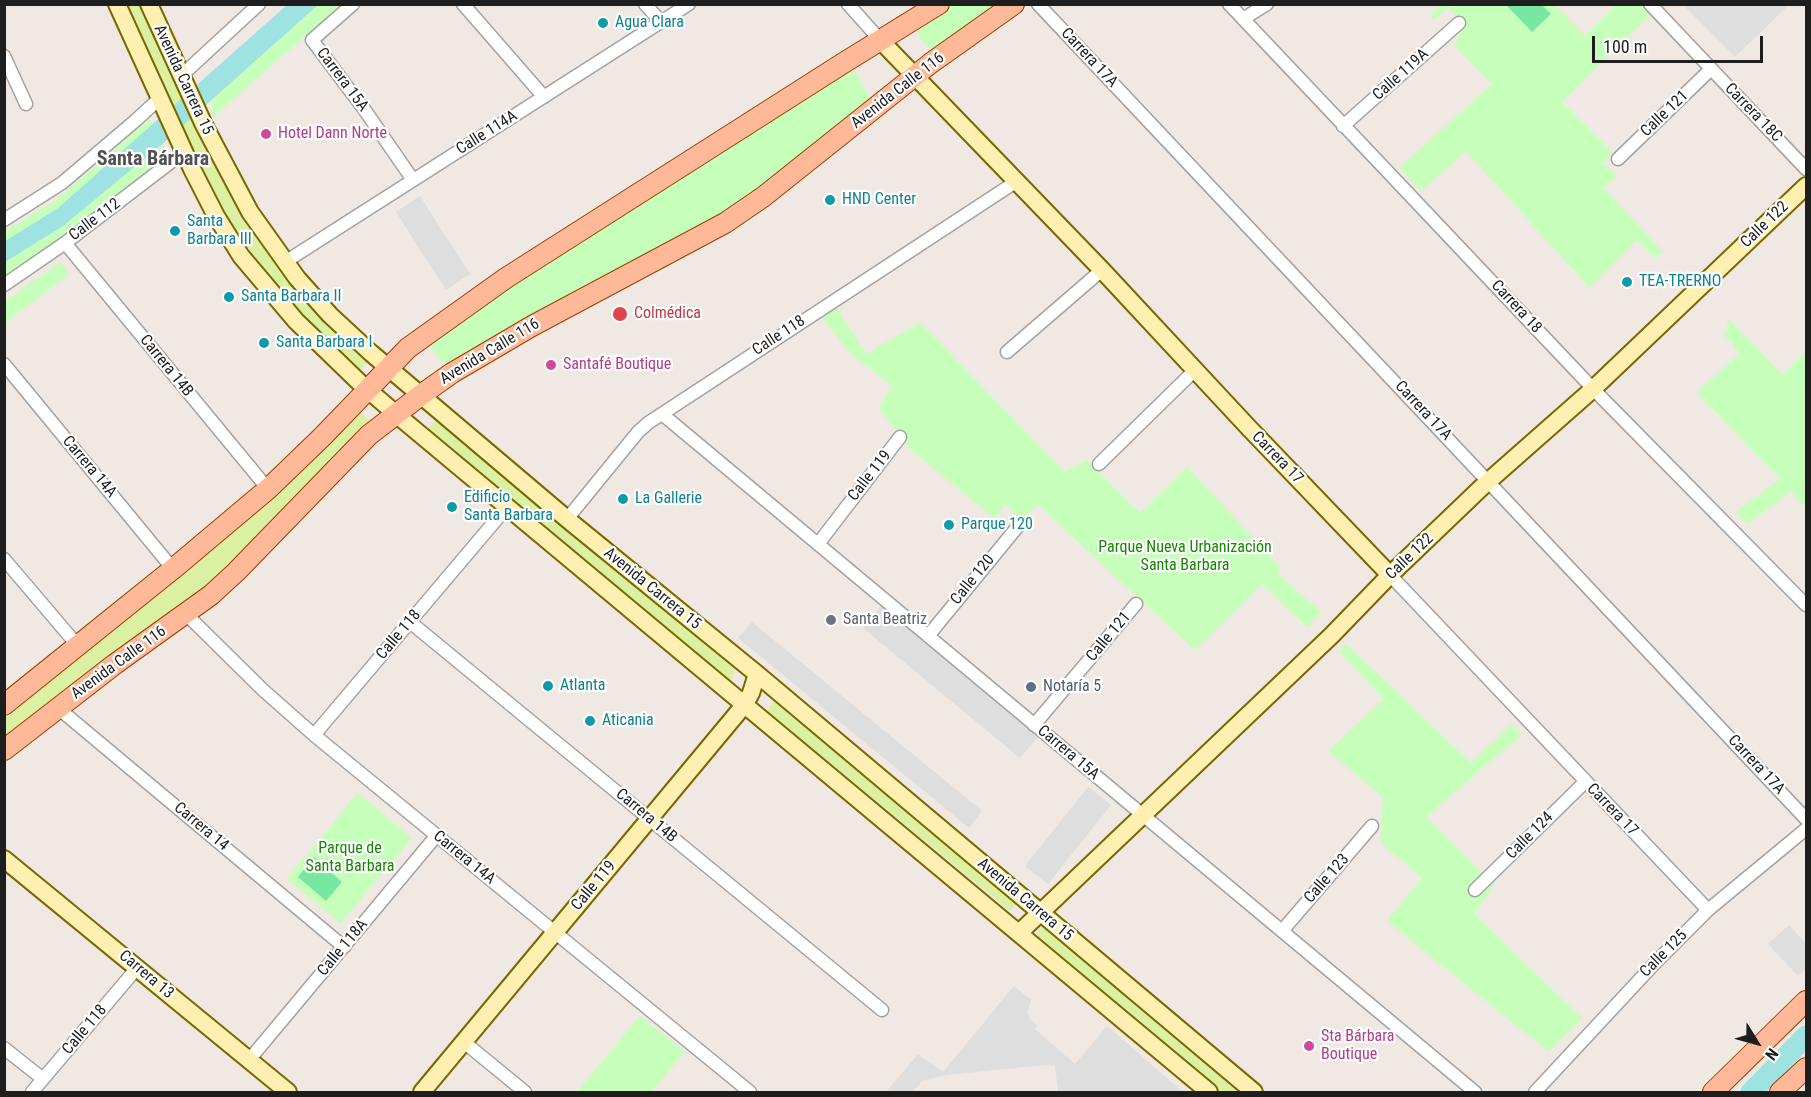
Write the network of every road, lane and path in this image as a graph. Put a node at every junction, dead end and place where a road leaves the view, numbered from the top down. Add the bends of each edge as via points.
1 (117, 4) edge
2 (149, 4) edge
3 (259, 4) edge
4 (353, 4) edge
5 (463, 4) edge
6 (645, 4) edge
7 (689, 4) edge
8 (848, 4) edge
9 (939, 4) edge
10 (1014, 4) edge
11 (1038, 4) edge
12 (1229, 4) edge
13 (1267, 4) edge
14 (1650, 4) edge
15 (1243, 19) junction
16 (661, 22) junction
17 (1459, 23) dead end
18 (881, 41) junction
19 (4, 56) edge
20 (1711, 69) junction
21 (915, 77) junction
22 (9, 80) edge
23 (185, 83) junction
24 (544, 97) junction
25 (26, 104) dead end
26 (162, 104) junction
27 (1344, 126) junction
28 (182, 148) junction
29 (1618, 159) dead end
30 (1806, 169) edge
31 (413, 180) junction
32 (1017, 181) junction
33 (1806, 186) edge
34 (4, 220) edge
35 (65, 243) junction
36 (285, 262) junction
37 (1101, 270) junction
38 (4, 285) edge
39 (1007, 352) dead end
40 (4, 364) edge
41 (388, 367) junction
42 (1195, 370) junction
43 (368, 389) junction
44 (1593, 389) junction
45 (422, 394) junction
46 (396, 414) junction
47 (662, 414) junction
48 (900, 437) dead end
49 (1099, 464) dead end
50 (1489, 481) junction
51 (268, 489) junction
52 (507, 507) junction
53 (567, 519) junction
54 (1019, 525) dead end
55 (818, 544) junction
56 (4, 559) edge
57 (173, 569) junction
58 (1390, 576) junction
59 (1136, 604) dead end
60 (1806, 605) edge
61 (186, 614) junction
62 (410, 622) junction
63 (928, 636) junction
64 (78, 646) junction
65 (757, 674) junction
66 (745, 704) junction
67 (4, 705) edge
68 (58, 708) junction
69 (1034, 725) junction
70 (314, 735) junction
71 (4, 750) edge
72 (1585, 782) junction
73 (1143, 816) junction
74 (650, 819) junction
75 (1806, 819) edge
76 (1372, 826) dead end
77 (1806, 829) edge
78 (437, 835) junction
79 (4, 859) edge
80 (1475, 890) dead end
81 (1708, 910) junction
82 (1040, 913) junction
83 (1282, 932) junction
84 (555, 933) junction
85 (1019, 933) junction
86 (344, 947) junction
87 (137, 968) junction
88 (1806, 1001) edge
89 (882, 1010) dead end
90 (464, 1042) junction
91 (4, 1048) edge
92 (249, 1060) junction
93 (1806, 1068) edge
94 (44, 1079) junction
95 (32, 1092) edge
96 (288, 1092) edge
97 (422, 1092) edge
98 (525, 1092) edge
99 (750, 1092) edge
100 (1209, 1092) edge
101 (1254, 1092) edge
102 (1475, 1092) edge
103 (1535, 1092) edge
104 (1713, 1092) edge
105 (1780, 1092) edge

1 - 26 main road, Avenida Carrera 15
2 - 23 main road, Avenida Carrera 15
3 - 23 street
4 - 31 street, Carrera 15A via 312,40
5 - 24 street
6 - 16 street
7 - 16 street, Calle 114A
8 - 18 street, Carrera 17
9 - 18 main road
10 - 21 main road, Avenida Calle 116
11 - 50 street, Carrera 17A
12 - 15 street, Carrera 18
13 - 15 street
14 - 20 street, Carrera 18C
15 - 27 street, Carrera 18
16 - 24 street, Calle 114A
17 - 27 street, Calle 119A
18 - 21 main road, Carrera 17
18 - 41 main road via 506,278 408,348
19 - 22 street
20 - 29 street, Calle 121
20 - 30 street, Carrera 18C
21 - 32 main road, Carrera 17
21 - 45 main road, Avenida Calle 116 via 730,220 532,326
22 - 25 street
23 - 36 main road, Avenida Carrera 15 via 250,212
24 - 31 street, Calle 114A
26 - 28 main road, Avenida Carrera 15
26 - 34 street via 62,183
27 - 44 street, Carrera 18
28 - 35 street, Calle 112
28 - 43 main road, Avenida Carrera 15 via 241,256 296,321
31 - 36 street, Calle 114A
32 - 37 main road, Carrera 17
32 - 47 street, Calle 118
33 - 44 main road, Calle 122
35 - 38 street, Calle 112
35 - 51 street, Carrera 14B
36 - 41 main road, Avenida Carrera 15 via 330,315
37 - 39 street
37 - 42 main road, Carrera 17
40 - 57 street, Carrera 14A
41 - 43 main road
41 - 45 main road, Avenida Carrera 15
42 - 49 street
42 - 58 main road, Carrera 17
43 - 46 main road, Avenida Carrera 15
43 - 51 main road
44 - 50 main road, Calle 122
44 - 60 street, Carrera 18
45 - 46 main road, Avenida Calle 116
45 - 53 main road, Avenida Carrera 15
46 - 52 main road, Avenida Carrera 15
46 - 61 main road, Avenida Calle 116 via 369,435 236,572
47 - 53 street, Calle 118 via 638,432
47 - 55 street, Carrera 15A
48 - 55 street, Calle 119
50 - 58 main road, Calle 122
50 - 75 street, Carrera 17A
51 - 57 main road
52 - 62 street, Calle 118
52 - 66 main road, Avenida Carrera 15
53 - 65 main road, Avenida Carrera 15
54 - 63 street, Calle 120
55 - 63 street, Carrera 15A
56 - 64 street
57 - 64 main road
58 - 72 street, Carrera 17
58 - 73 main road, Calle 122
59 - 69 street, Calle 121
61 - 68 main road, Avenida Calle 116
61 - 70 street, Carrera 14A
62 - 70 street, Calle 118
62 - 74 street, Carrera 14B
63 - 69 street, Carrera 15A
64 - 67 main road
65 - 66 main road, Calle 119
65 - 82 main road, Avenida Carrera 15
66 - 74 main road, Calle 119
66 - 85 main road, Avenida Carrera 15
68 - 71 main road, Avenida Calle 116
68 - 86 street, Carrera 14
69 - 73 street, Carrera 15A
70 - 78 street, Carrera 14A
72 - 80 street, Calle 124
72 - 81 street, Carrera 17
73 - 82 main road, Calle 122
73 - 83 street, Carrera 15A
74 - 84 main road, Calle 119
74 - 89 street, Carrera 14B
76 - 83 street, Calle 123
77 - 81 street, Calle 125
78 - 84 street, Carrera 14A
78 - 86 street, Calle 118A
79 - 87 main road, Carrera 13
81 - 103 street, Calle 125
82 - 85 main road, Calle 122
82 - 101 main road, Avenida Carrera 15
83 - 102 street, Carrera 15A
84 - 90 main road, Calle 119
84 - 99 street, Carrera 14A
85 - 100 main road, Avenida Carrera 15
86 - 92 street, Calle 118A
87 - 92 main road, Carrera 13
87 - 94 street, Calle 118
88 - 104 main road
90 - 97 main road, Calle 119
90 - 98 street
91 - 94 street
92 - 96 main road, Carrera 13
93 - 105 main road
94 - 95 street, Calle 118

